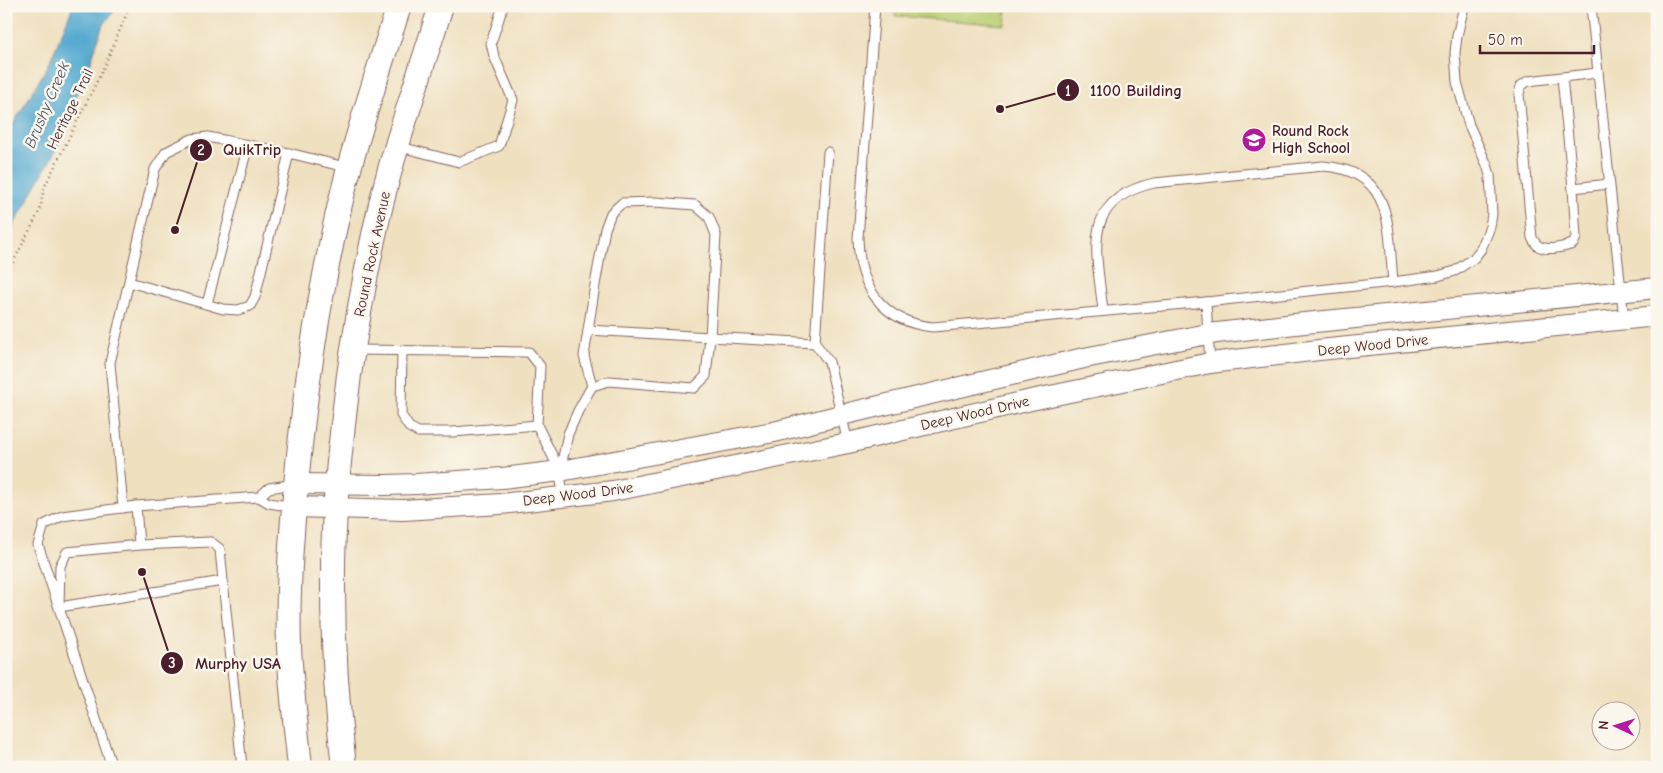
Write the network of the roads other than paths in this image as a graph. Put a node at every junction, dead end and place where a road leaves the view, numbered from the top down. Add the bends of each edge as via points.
1 (399, 6) edge
2 (441, 6) edge
3 (503, 6) edge
4 (875, 6) edge
5 (1464, 6) edge
6 (1591, 6) edge
7 (1598, 73) junction
8 (1562, 77) junction
9 (248, 145) junction
10 (397, 146) junction
11 (828, 152) dead end
12 (289, 153) junction
13 (349, 168) junction
14 (1610, 184) junction
15 (1573, 188) junction
16 (128, 282) junction
17 (1393, 282) junction
18 (1657, 288) edge
19 (1621, 292) junction
20 (1206, 302) junction
21 (208, 304) junction
22 (1103, 311) junction
23 (1657, 316) edge
24 (1624, 320) junction
25 (588, 330) junction
26 (1208, 334) junction
27 (710, 338) junction
28 (815, 343) junction
29 (353, 350) junction
30 (402, 350) junction
31 (1210, 363) junction
32 (592, 386) junction
33 (841, 415) junction
34 (538, 425) junction
35 (848, 443) junction
36 (560, 471) junction
37 (337, 485) junction
38 (259, 496) junction
39 (295, 496) junction
40 (563, 497) junction
41 (136, 506) junction
42 (123, 508) junction
43 (336, 509) junction
44 (139, 545) junction
45 (223, 581) junction
46 (59, 607) junction
47 (112, 767) edge
48 (242, 767) edge
49 (300, 767) edge
50 (344, 767) edge

1 - 13 main road
2 - 10 main road, Round Rock Avenue
3 - 10 lane via 491,43 513,100 499,146 459,162
4 - 22 lane via 858,238 862,271 874,297 902,319 933,327
5 - 17 lane via 1455,53 1456,82 1490,176 1490,227 1474,258 1455,271
6 - 7 lane
7 - 8 lane
7 - 14 lane
8 - 15 lane
8 - 15 lane via 1528,80 1521,86 1519,94 1532,238 1537,246 1573,244 1576,238
9 - 12 lane
9 - 16 lane via 208,137 192,139 166,152 154,169
9 - 21 lane
10 - 29 main road, Round Rock Avenue via 375,228
11 - 28 lane
12 - 13 lane
12 - 21 lane via 255,297 250,306 238,310
13 - 39 main road via 313,340
14 - 15 lane
14 - 19 lane
16 - 21 lane
16 - 42 lane via 110,363
17 - 20 lane
17 - 22 lane via 1385,210 1377,193 1354,173 1323,166 1164,182 1139,186 1123,194 1108,206 1100,220 1096,249
18 - 19 street, Deep Wood Drive
19 - 24 lane
19 - 26 street, Deep Wood Drive
20 - 22 lane
20 - 26 lane
23 - 24 street, Deep Wood Drive
24 - 31 street, Deep Wood Drive
25 - 27 lane
25 - 27 lane via 605,229 611,213 622,203 655,202 695,205 710,216 716,235
25 - 32 lane via 584,356
26 - 31 lane
26 - 33 street, Deep Wood Drive via 1084,358
27 - 28 lane
27 - 32 lane via 706,376 694,388 609,381
28 - 33 lane via 829,362
29 - 30 lane
29 - 37 main road, Round Rock Avenue
30 - 34 lane via 529,352 540,366
30 - 34 lane via 401,415 409,427 418,432
31 - 35 street, Deep Wood Drive via 1030,400
32 - 36 lane via 568,434
33 - 35 lane
33 - 36 street, Deep Wood Drive via 765,434
34 - 36 lane
35 - 40 street, Deep Wood Drive via 613,492
36 - 37 street, Deep Wood Drive via 416,484
36 - 40 lane
37 - 39 street, Deep Wood Drive
37 - 43 main road, Round Rock Avenue
38 - 39 lane via 269,503
38 - 39 lane via 269,488
38 - 41 lane
39 - 43 street, Deep Wood Drive
39 - 49 main road via 289,646
40 - 43 street, Deep Wood Drive via 403,510
41 - 42 lane
41 - 44 lane
42 - 46 lane via 62,516 44,525 38,545
43 - 50 main road, Round Rock Avenue via 334,628
44 - 45 lane via 212,542 220,549
44 - 46 lane via 67,552 60,566
45 - 46 lane
45 - 48 lane
46 - 47 lane

